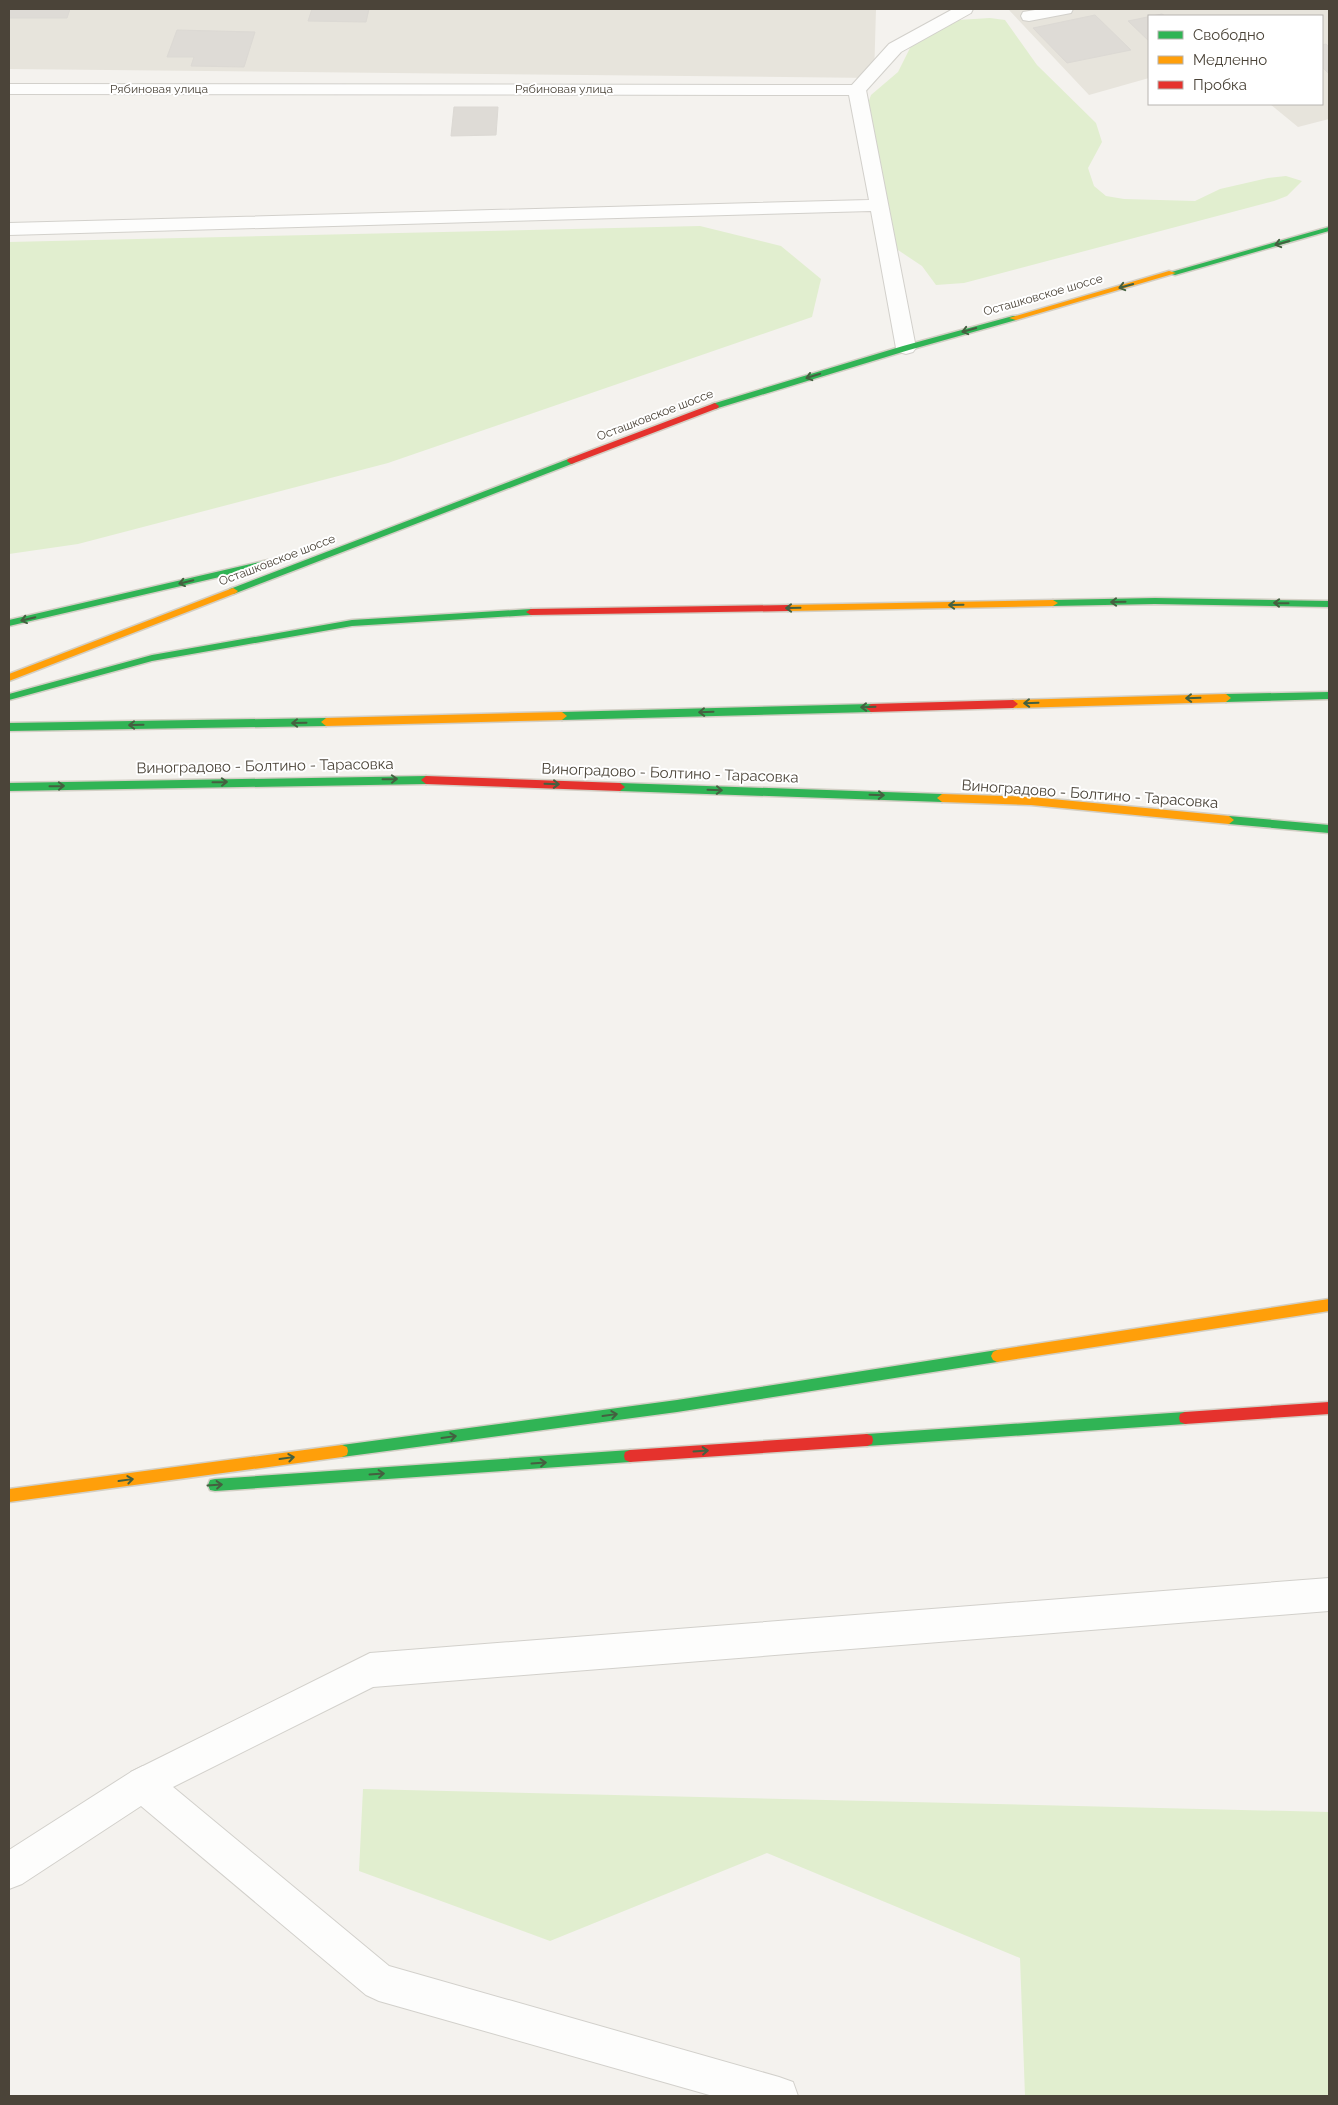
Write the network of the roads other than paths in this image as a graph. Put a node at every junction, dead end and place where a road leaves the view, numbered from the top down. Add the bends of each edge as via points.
1 (965, 9) edge
2 (1065, 9) edge
3 (1029, 16) dead end
4 (9, 89) edge
5 (857, 90) junction
6 (879, 205) junction
7 (9, 229) edge
8 (1329, 229) edge
9 (906, 348) junction
10 (370, 539) junction
11 (1329, 604) edge
12 (9, 623) edge
13 (9, 678) edge
14 (1329, 695) edge
15 (9, 697) edge
16 (1218, 697) junction
17 (1329, 699) edge
18 (9, 727) edge
19 (9, 786) edge
20 (1329, 828) edge
21 (1329, 1305) edge
22 (1329, 1408) edge
23 (207, 1486) dead end
24 (138, 1490) dead end
25 (9, 1498) edge
26 (1329, 1594) edge
27 (143, 1784) junction
28 (9, 1871) edge
29 (779, 2096) edge

1 - 5 street via 895,48
2 - 3 street
4 - 5 street, Рябиновая улица
5 - 6 street
6 - 7 street
6 - 9 street
8 -> 9 main road, Осташковское шоссе
9 -> 10 main road, Осташковское шоссе via 709,408
10 -> 12 main road
10 - 13 main road, Осташковское шоссе
11 -> 15 main road via 1155,601 537,612 352,623 152,658
14 - 16 main road
16 - 17 main road
16 -> 18 main road via 348,722
19 -> 20 main road, Виноградово - Болтино - Тарасовка via 404,779 1031,801
25 -> 21 main road via 677,1406
23 -> 22 main road
24 - 25 main road
26 - 27 street via 370,1670
27 - 28 street
27 - 29 street via 379,1982

